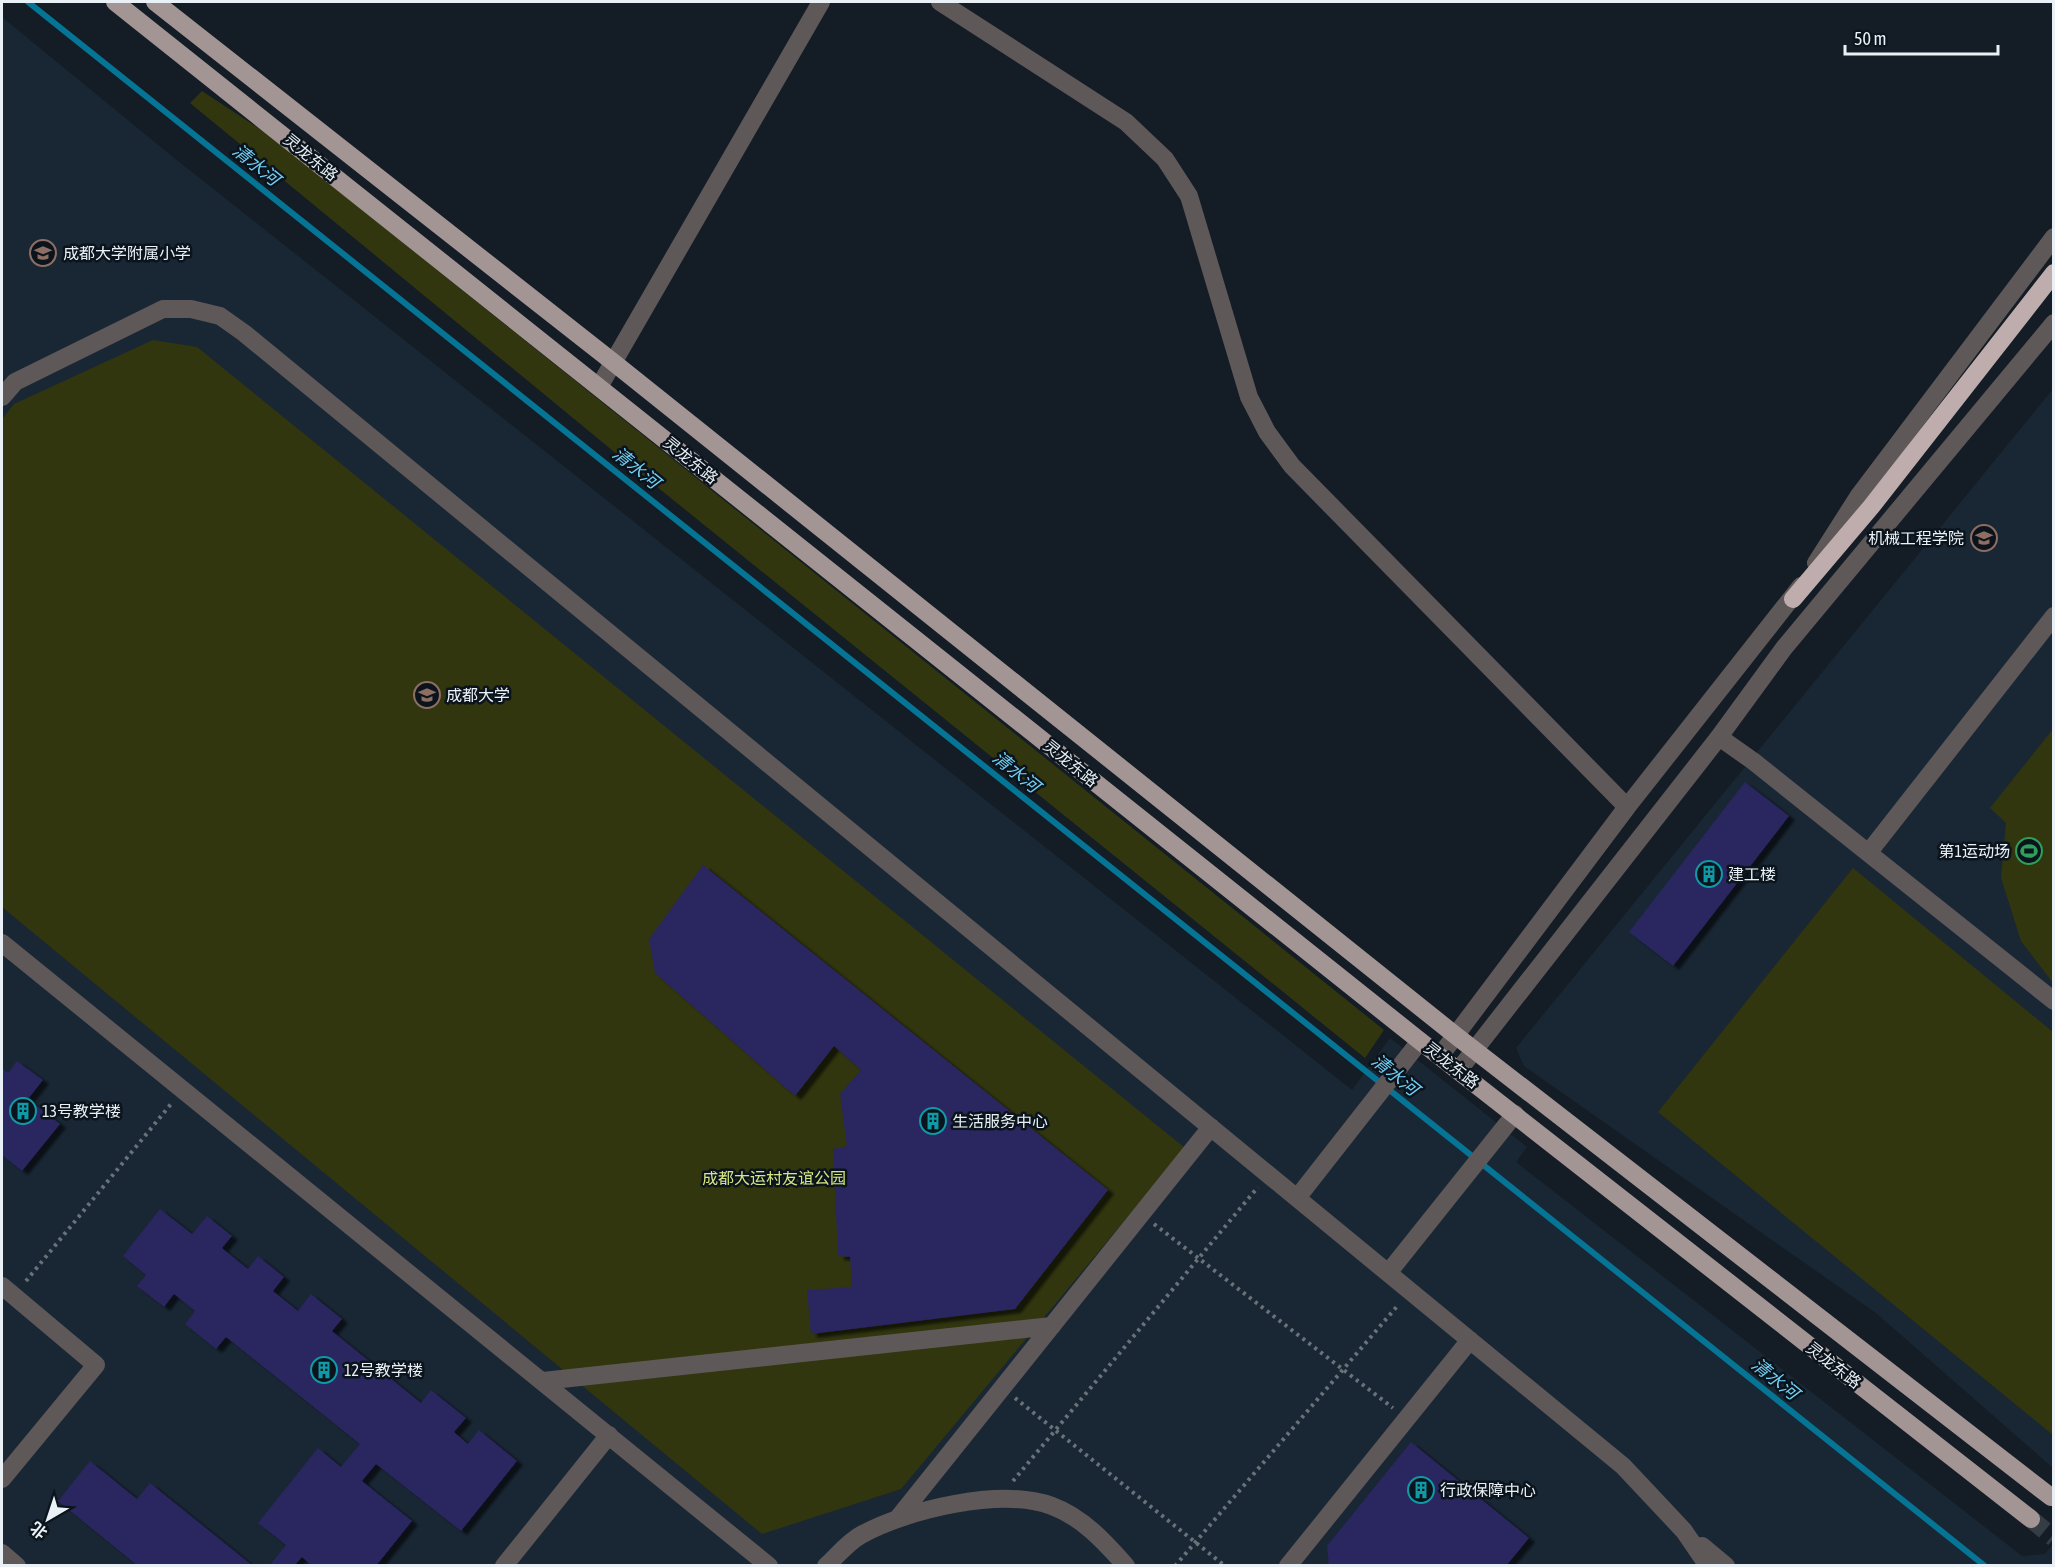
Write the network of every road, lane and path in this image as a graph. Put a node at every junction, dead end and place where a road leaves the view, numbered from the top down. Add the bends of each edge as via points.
1 (115, 2) edge
2 (155, 2) edge
3 (821, 2) edge
4 (940, 2) edge
5 (2054, 237) edge
6 (2054, 273) edge
7 (2054, 323) edge
8 (613, 362) junction
9 (599, 387) junction
10 (2, 397) edge
11 (1793, 600) junction
12 (2054, 616) edge
13 (1719, 737) junction
14 (1627, 807) junction
15 (1869, 852) junction
16 (2, 943) edge
17 (2054, 1001) edge
18 (1455, 1035) junction
19 (1420, 1041) junction
20 (1475, 1050) junction
21 (1440, 1056) junction
22 (1458, 1071) junction
23 (183, 1089) junction
24 (1515, 1114) junction
25 (1211, 1127) junction
26 (1268, 1174) junction
27 (1297, 1198) junction
28 (1142, 1215) junction
29 (1388, 1273) junction
30 (8, 1291) edge
31 (1410, 1291) junction
32 (1052, 1326) junction
33 (1470, 1340) junction
34 (543, 1381) junction
35 (1002, 1388) junction
36 (1407, 1419) junction
37 (609, 1435) junction
38 (2, 1479) edge
39 (2051, 1497) dead end
40 (999, 1498) junction
41 (898, 1518) junction
42 (2031, 1519) tunnel mouth
43 (1683, 1532) junction
44 (2, 1553) edge
45 (16, 1566) edge
46 (504, 1566) edge
47 (769, 1566) edge
48 (826, 1566) edge
49 (1126, 1566) edge
50 (1175, 1566) edge
51 (1226, 1566) edge
52 (1288, 1566) edge
53 (1708, 1566) edge
54 (1726, 1566) edge

1 - 9 main road, 灵龙东路
2 - 8 main road, 灵龙东路
3 - 8 street
4 - 14 street via 1126,122 1165,159 1190,196 1249,397 1267,432 1292,466
5 - 11 street via 1858,496
6 - 11 highway
7 - 13 street via 1784,648
8 - 9 street
8 - 18 main road, 灵龙东路
9 - 19 main road, 灵龙东路
10 - 25 street via 15,382 163,309 191,309 220,316
11 - 14 street
12 - 15 street
13 - 15 street
13 - 20 street
14 - 18 street
15 - 17 street
16 - 23 street
18 - 20 main road, 灵龙东路
18 - 21 street
19 - 21 main road, 灵龙东路
19 - 27 street
20 - 22 street
20 - 39 main road, 灵龙东路
21 - 22 main road, 灵龙东路
22 - 24 main road, 灵龙东路
23 - 30 path
23 - 34 street
24 - 29 street
24 - 42 main road, 灵龙东路
25 - 26 street
25 - 28 street
26 - 27 street
26 - 40 path
27 - 29 street
28 - 32 street
28 - 36 path
29 - 31 street
30 - 38 street via 96,1365
31 - 33 street
31 - 50 path
32 - 34 street
32 - 35 street
33 - 36 street
33 - 43 street via 1623,1466
34 - 37 street
35 - 41 street
35 - 51 path
36 - 52 street
37 - 46 street
37 - 47 street
40 - 41 street via 942,1506
40 - 49 street via 1051,1506 1098,1534
41 - 48 street via 859,1536
43 - 53 street
43 - 54 street
44 - 45 street

